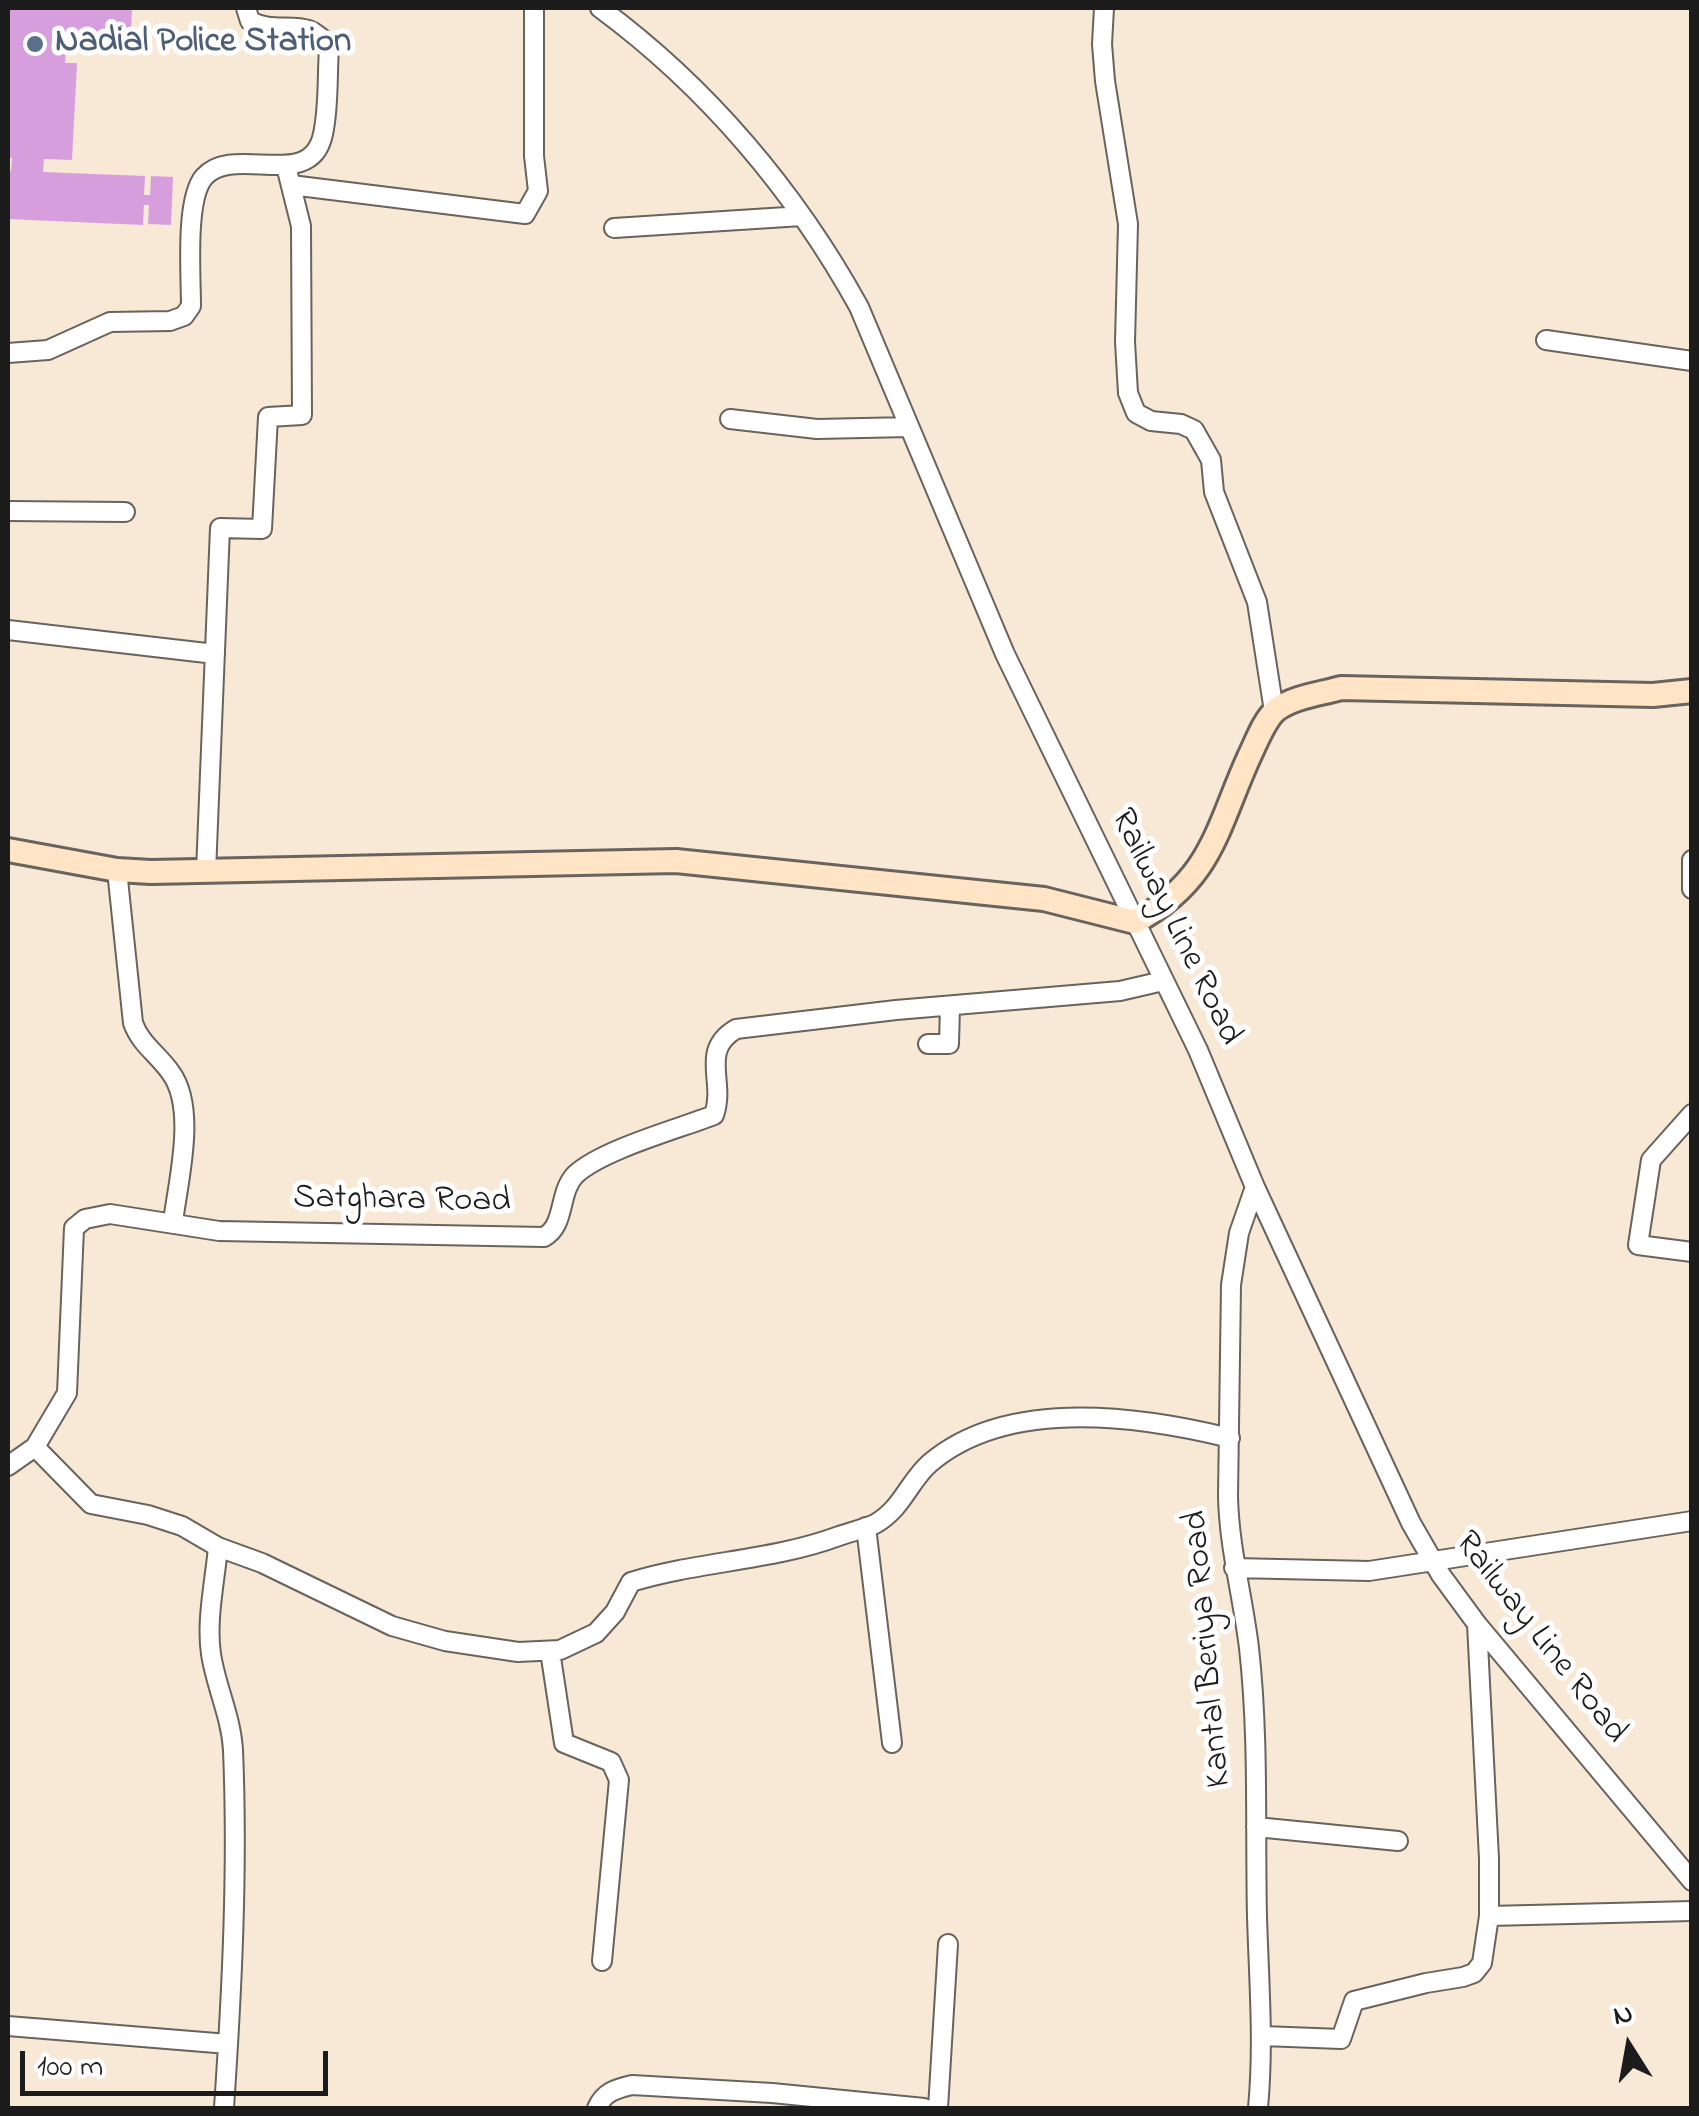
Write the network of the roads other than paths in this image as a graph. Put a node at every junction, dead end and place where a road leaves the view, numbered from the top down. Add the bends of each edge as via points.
1 (246, 8) edge
2 (534, 8) edge
3 (600, 8) edge
4 (1104, 8) edge
5 (286, 166) junction
6 (291, 186) junction
7 (802, 216) junction
8 (614, 228) dead end
9 (1546, 340) dead end
10 (8, 353) edge
11 (1692, 361) edge
12 (730, 419) dead end
13 (908, 428) junction
14 (8, 511) edge
15 (125, 512) dead end
16 (8, 630) edge
17 (215, 654) junction
18 (1692, 691) edge
19 (1274, 711) junction
20 (8, 850) edge
21 (1692, 860) edge
22 (117, 870) junction
23 (206, 872) junction
24 (1692, 889) edge
25 (1135, 922) junction
26 (1163, 981) junction
27 (950, 1006) junction
28 (928, 1044) dead end
29 (1692, 1114) edge
30 (1255, 1187) junction
31 (173, 1222) junction
32 (1692, 1252) edge
33 (1230, 1438) junction
34 (35, 1447) junction
35 (8, 1466) edge
36 (1692, 1521) edge
37 (866, 1526) junction
38 (218, 1548) junction
39 (1432, 1559) junction
40 (1234, 1568) junction
41 (1477, 1624) junction
42 (550, 1650) junction
43 (892, 1743) dead end
44 (1256, 1827) junction
45 (1398, 1841) dead end
46 (1692, 1881) edge
47 (1692, 1911) edge
48 (1489, 1916) junction
49 (948, 1944) dead end
50 (602, 1961) dead end
51 (8, 2026) edge
52 (1262, 2036) junction
53 (228, 2044) junction
54 (224, 2108) edge
55 (598, 2108) edge
56 (924, 2108) edge
57 (938, 2108) edge
58 (1258, 2108) edge

1 - 5 street via 258,26 312,29 329,49 318,149
2 - 6 street via 538,191 525,214
3 - 7 street, Railway Line Road via 707,99
4 - 19 street via 1105,81 1128,224 1128,393 1136,413 1194,430 1211,460 1214,492 1257,602
5 - 6 street
5 - 10 street via 220,165 202,178 194,199 190,306 184,316 110,322 48,350
6 - 17 street via 301,226 302,415 268,417 262,529 220,528
7 - 8 street
7 - 13 street, Railway Line Road via 858,308
9 - 11 street
12 - 13 street via 806,428
13 - 25 street, Railway Line Road via 1005,654
14 - 15 street
16 - 17 street
17 - 23 street
18 - 19 street via 1341,688
19 - 25 street via 1205,860 1162,908
20 - 22 street
21 - 24 street
22 - 23 street
22 - 31 street via 133,1023 172,1074 186,1126
23 - 25 street via 676,861 1044,899
25 - 26 street, Railway Line Road
26 - 27 street, Satghara Road
26 - 30 street, Railway Line Road
27 - 28 street via 949,1044
27 - 31 street, Satghara Road via 736,1028 716,1047 714,1116 577,1173 556,1225 544,1237 219,1231
29 - 32 street via 1651,1160 1638,1245
30 - 33 street, Kantal Beriya Road via 1231,1286
30 - 39 street, Railway Line Road
31 - 34 street, Satghara Road via 110,1214 74,1228 67,1393
33 - 37 street via 1100,1417 1018,1423 968,1438 929,1464 902,1502
33 - 40 street, Kantal Beriya Road
34 - 35 street, Satghara Road
34 - 38 street via 91,1504 148,1514
36 - 39 street
37 - 42 street via 805,1549 632,1582 596,1633
37 - 43 street
38 - 42 street via 392,1626 500,1650
38 - 53 street via 211,1655 230,1718 233,1756
39 - 40 street via 1368,1571
39 - 41 street, Railway Line Road
40 - 44 street, Kantal Beriya Road via 1249,1648
41 - 46 street, Railway Line Road
41 - 48 street
42 - 50 street via 564,1743 610,1762 619,1780
44 - 45 street
44 - 52 street, Kantal Beriya Road
47 - 48 street
48 - 52 street via 1486,1948 1474,1973 1354,2001 1341,2040
49 - 57 street
51 - 53 street
52 - 58 street, Kantal Beriya Road
53 - 54 street
55 - 56 street via 614,2089 632,2085

